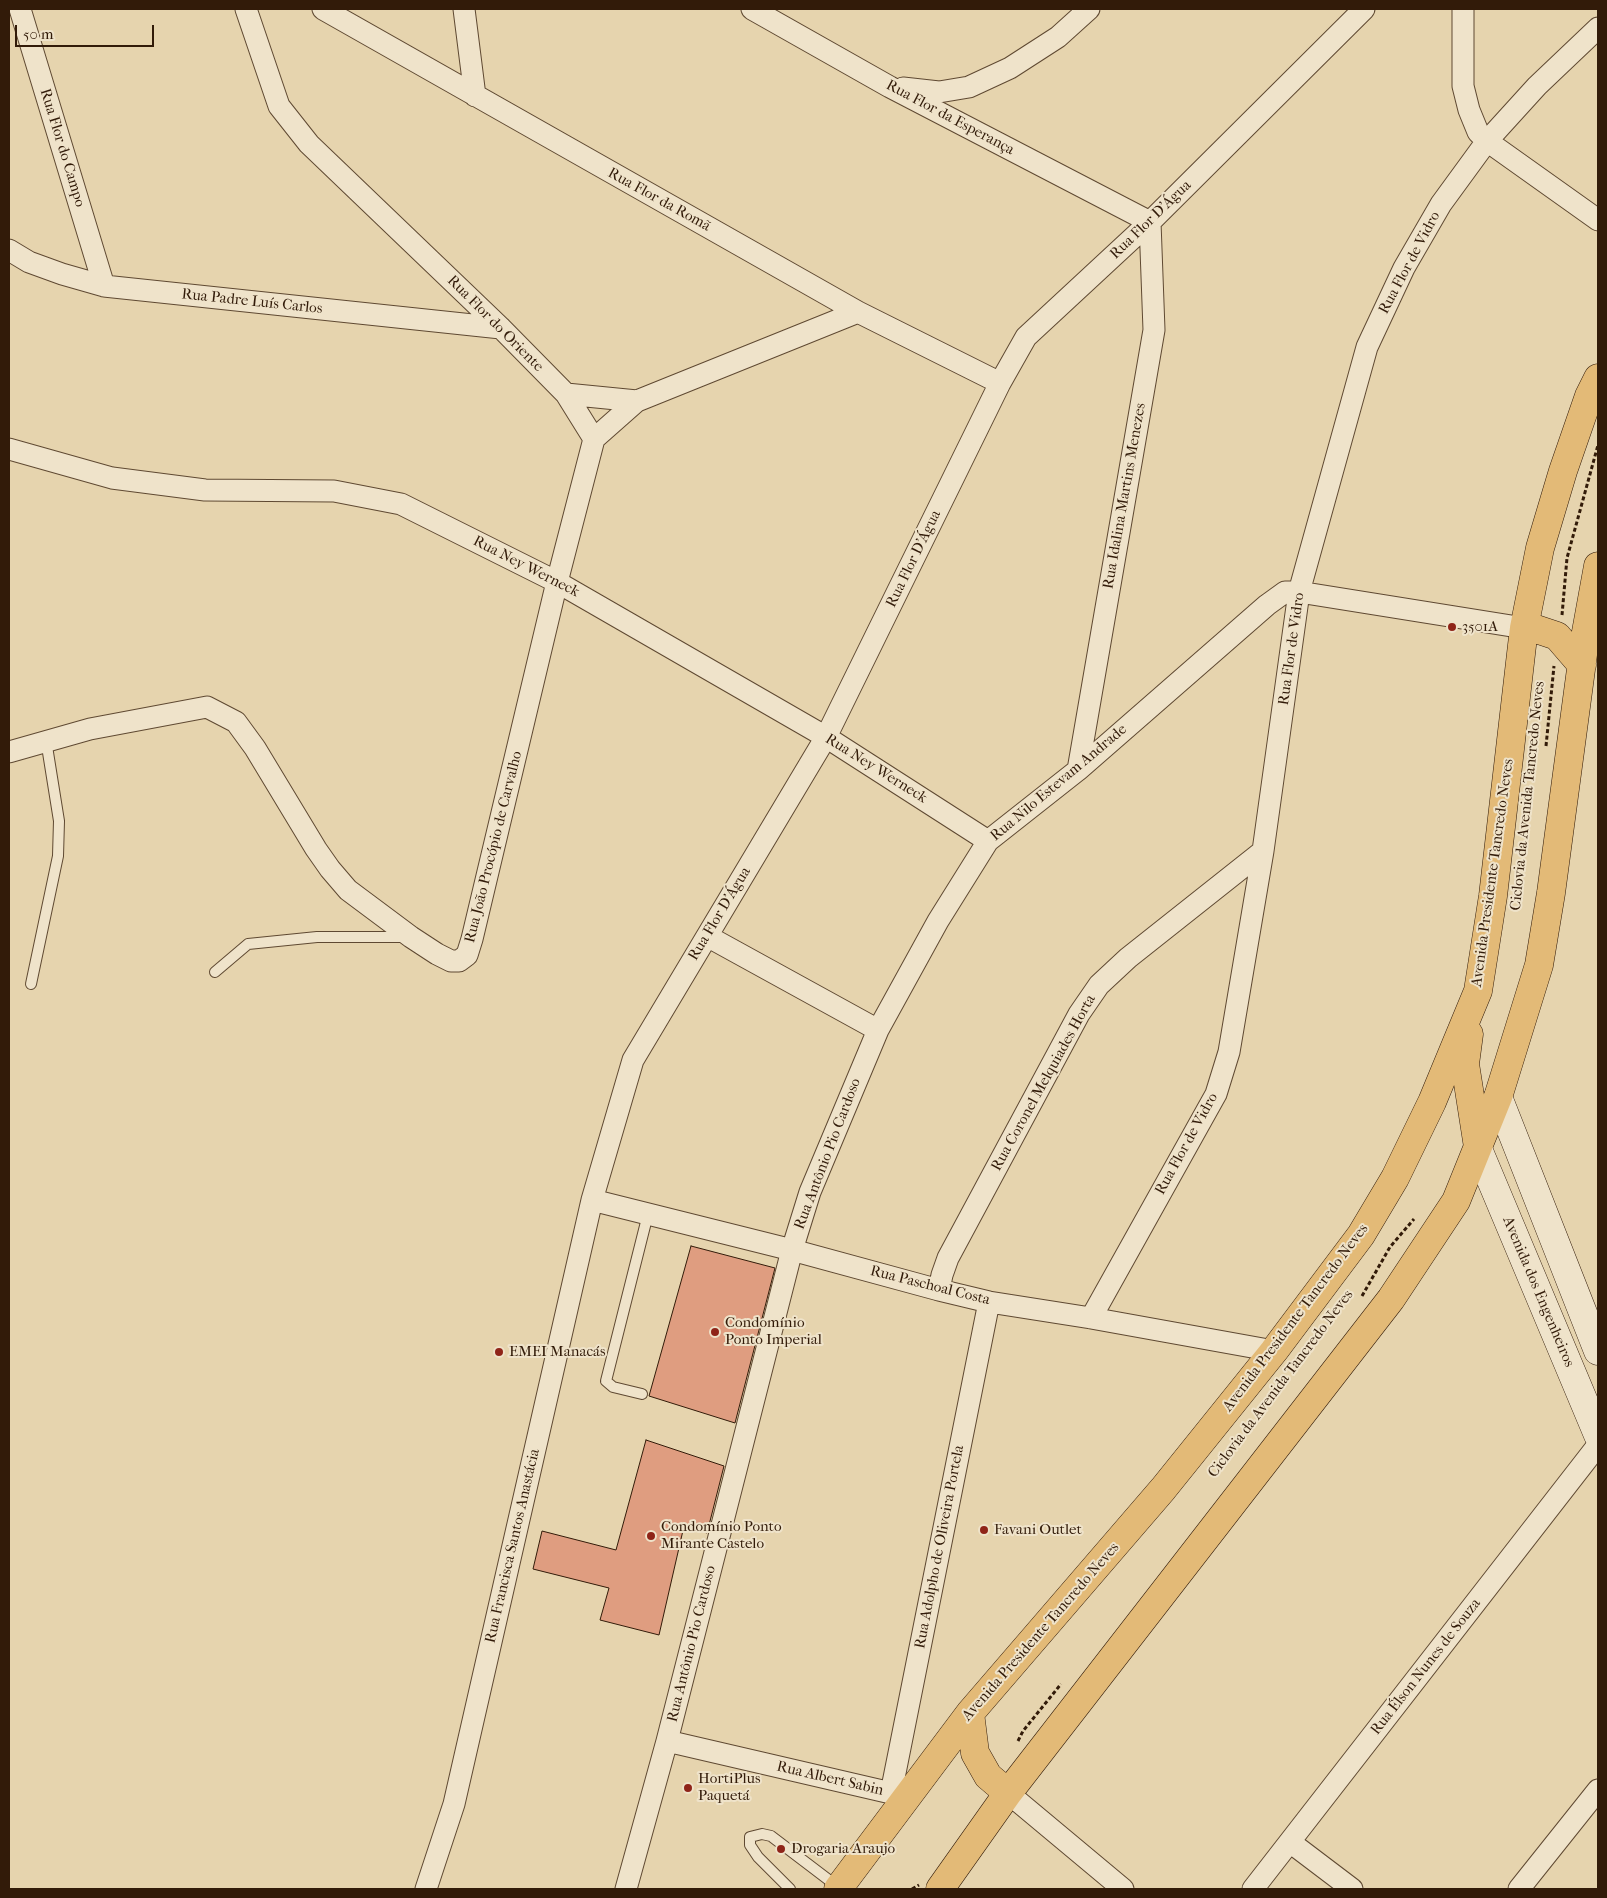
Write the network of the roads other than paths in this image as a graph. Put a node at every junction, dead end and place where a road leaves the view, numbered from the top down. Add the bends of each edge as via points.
1 (20, 9) edge
2 (246, 9) edge
3 (323, 9) edge
4 (464, 9) edge
5 (752, 9) edge
6 (1089, 9) edge
7 (1364, 9) edge
8 (1463, 9) edge
9 (1598, 28) edge
10 (890, 87) junction
11 (475, 96) junction
12 (1487, 141) junction
13 (1598, 220) edge
14 (1150, 222) junction
15 (9, 250) edge
16 (104, 286) junction
17 (858, 312) junction
18 (501, 328) junction
19 (1598, 378) edge
20 (1000, 383) junction
21 (566, 394) junction
22 (637, 401) junction
23 (594, 439) junction
24 (9, 449) edge
25 (1598, 566) edge
26 (558, 582) junction
27 (1299, 592) junction
28 (1524, 628) junction
29 (1592, 633) edge
30 (1582, 665) junction
31 (826, 737) junction
32 (46, 740) junction
33 (9, 752) edge
34 (1078, 770) junction
35 (988, 841) junction
36 (1263, 851) junction
37 (708, 936) junction
38 (411, 937) junction
39 (214, 972) dead end
40 (31, 984) dead end
41 (1478, 991) junction
42 (878, 1030) junction
43 (1498, 1096) junction
44 (1478, 1149) junction
45 (592, 1200) junction
46 (648, 1214) junction
47 (792, 1250) junction
48 (938, 1290) junction
49 (989, 1302) junction
50 (1091, 1318) junction
51 (1274, 1350) junction
52 (1598, 1351) edge
53 (642, 1394) dead end
54 (1598, 1435) edge
55 (1598, 1445) edge
56 (970, 1713) junction
57 (667, 1741) junction
58 (1598, 1790) edge
59 (1008, 1793) junction
60 (896, 1798) junction
61 (1290, 1842) junction
62 (930, 1887) edge
63 (426, 1889) edge
64 (626, 1889) edge
65 (790, 1889) edge
66 (838, 1889) edge
67 (1124, 1889) edge
68 (1253, 1889) edge
69 (1352, 1889) edge
70 (1519, 1889) edge

1 - 16 street, Rua Flor do Campo
2 - 18 street, Rua Flor do Oriente via 279,106 303,137
3 - 11 street, Rua Flor da Romã
4 - 11 street
5 - 10 street, Rua Flor da Esperança
6 - 10 street via 1058,37 1010,68 969,87 939,92
7 - 14 street, Rua Flor D'Água
8 - 12 street via 1462,86 1478,132
9 - 12 street, Rua Flor de Vidro via 1537,86
10 - 14 street, Rua Flor da Esperança
11 - 17 street, Rua Flor da Romã
12 - 13 street
12 - 27 street, Rua Flor de Vidro via 1441,204 1404,268 1367,347
14 - 20 street, Rua Flor D'Água via 1026,337
14 - 34 street, Rua Idalina Martins Menezes via 1154,330
15 - 16 street, Rua Padre Luís Carlos via 29,262
16 - 18 street, Rua Padre Luís Carlos
17 - 20 street, Rua Flor da Romã
17 - 22 street
18 - 21 street, Rua Flor do Oriente
19 - 28 main road, Avenida Presidente Tancredo Neves via 1563,471 1540,548
20 - 31 street, Rua Flor D'Água
21 - 22 street
21 - 23 street, Rua Flor do Oriente
22 - 23 street
23 - 26 street
24 - 26 street, Rua Ney Werneck via 112,478 205,490 334,491 401,504
25 - 29 main road
26 - 31 street, Rua Ney Werneck
26 - 38 street, Rua João Procópio de Carvalho via 467,955 459,961 451,961
27 - 28 street
27 - 34 street, Rua Nilo Estevam Andrade via 1285,592 1267,604
27 - 36 street, Rua Flor de Vidro
28 - 30 main road via 1557,636
28 - 41 main road, Avenida Presidente Tancredo Neves via 1493,896
29 - 30 main road
30 - 43 main road via 1539,965
31 - 35 street, Rua Ney Werneck
31 - 37 street, Rua Flor D'Água
32 - 33 street, Rua João Procópio de Carvalho
32 - 38 street, Rua João Procópio de Carvalho via 207,708 236,722 330,870 348,890
32 - 40 lane via 59,821 58,856
34 - 35 street, Rua Nilo Estevam Andrade
35 - 42 street, Rua Nilo Estevam Andrade via 938,921
36 - 48 street, Rua Coronel Melquiades Horta via 1128,958 1099,985 1079,1014 948,1258
36 - 50 street, Rua Flor de Vidro via 1230,1052 1216,1094
37 - 42 street
37 - 45 street, Rua Flor D'Água via 633,1060
38 - 39 lane via 317,937 248,944
41 - 44 main road via 1465,1064
41 - 51 main road, Avenida Presidente Tancredo Neves via 1432,1102 1395,1178 1361,1235
42 - 47 street, Rua Antônio Pio Cardoso via 810,1192
43 - 44 main road
43 - 52 street
44 - 54 street, Avenida dos Engenheiros
44 - 59 main road via 1456,1201 1391,1298
45 - 46 street, Rua Paschoal Costa
45 - 63 street, Rua Francisca Santos Anastácia via 454,1804
46 - 47 street, Rua Paschoal Costa
46 - 53 lane via 606,1380 613,1387
47 - 48 street, Rua Paschoal Costa
47 - 57 street, Rua Antônio Pio Cardoso
48 - 49 street, Rua Paschoal Costa
49 - 50 street, Rua Paschoal Costa
49 - 60 street, Rua Adolpho de Oliveira Portela
50 - 51 street, Rua Paschoal Costa
51 - 56 main road, Avenida Presidente Tancredo Neves via 1163,1489
55 - 61 street, Rua Élson Nunes de Souza
56 - 59 main road via 975,1753 988,1776
56 - 60 main road, Avenida Presidente Tancredo Neves
57 - 60 street, Rua Albert Sabin
57 - 64 street, Rua Antônio Pio Cardoso
58 - 70 street
59 - 62 main road
59 - 67 street
60 - 66 main road, Avenida Presidente Tancredo Neves
61 - 68 street, Rua Élson Nunes de Souza
61 - 69 street
65 - 66 lane via 758,1857 750,1845 750,1837 771,1836

